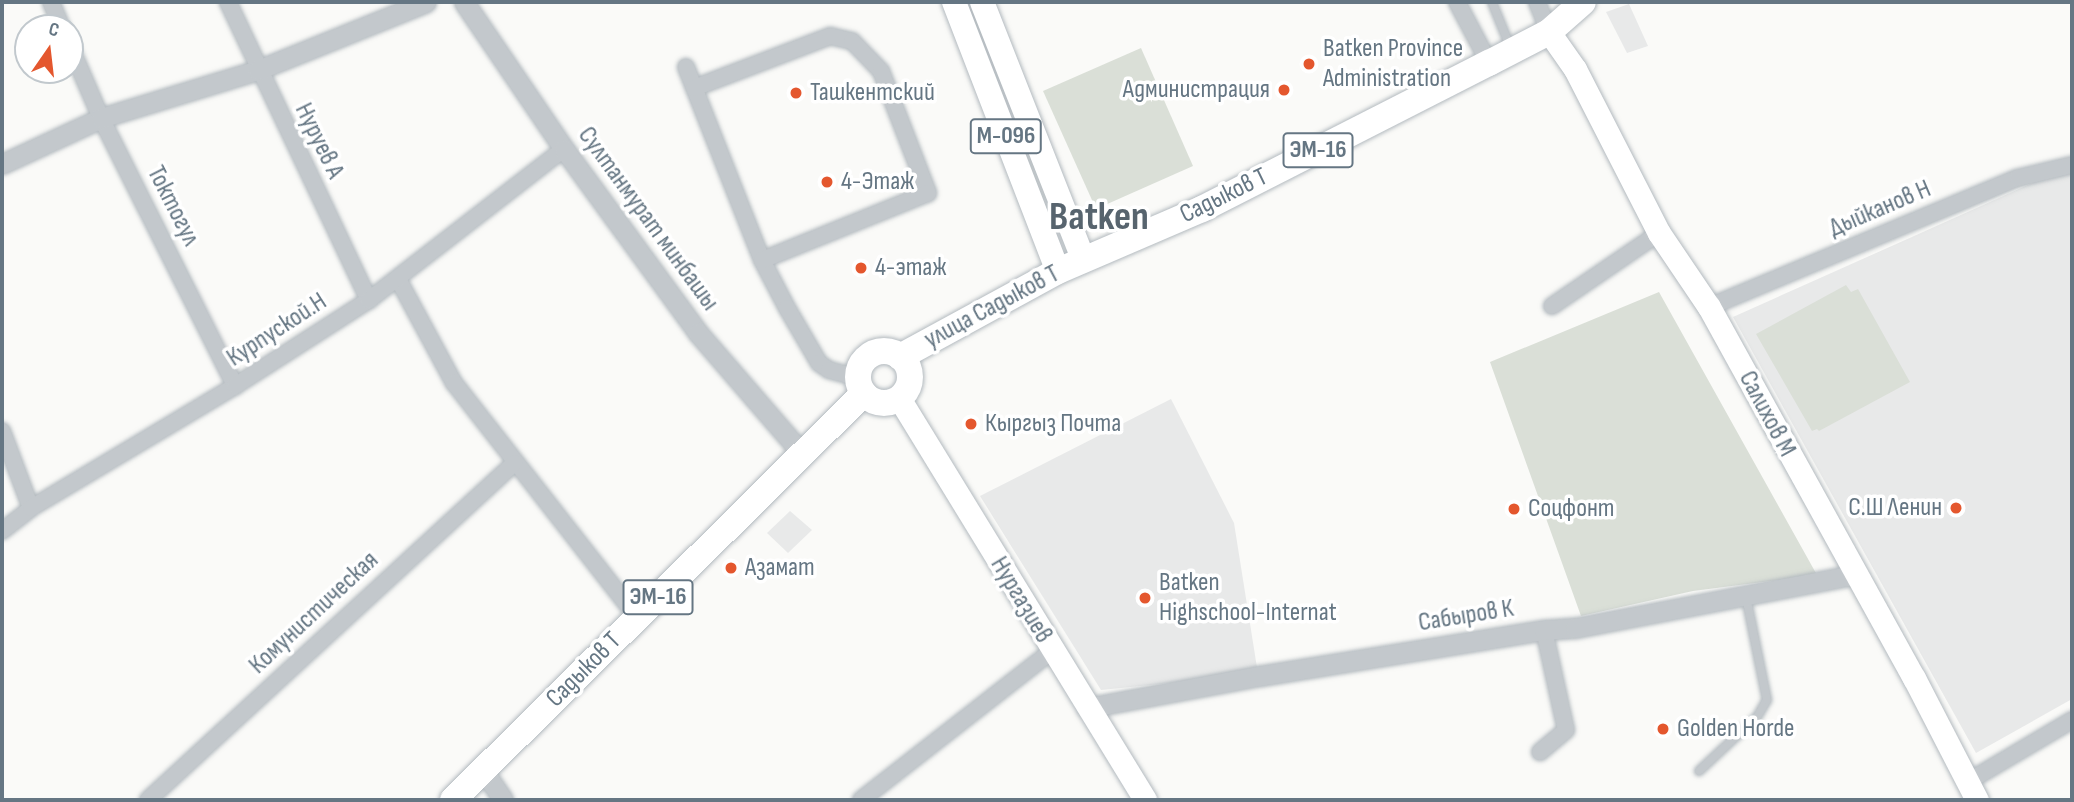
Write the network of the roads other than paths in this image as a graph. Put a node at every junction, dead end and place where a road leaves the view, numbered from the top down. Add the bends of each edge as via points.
1 (228, 2) edge
2 (426, 2) edge
3 (464, 2) edge
4 (954, 2) edge
5 (982, 2) edge
6 (1457, 2) edge
7 (1492, 2) edge
8 (1537, 2) edge
9 (1583, 2) edge
10 (1549, 32) junction
11 (1500, 57) junction
12 (685, 67) dead end
13 (258, 70) junction
14 (84, 79) edge
15 (694, 88) junction
16 (101, 118) junction
17 (564, 149) junction
18 (2, 164) edge
19 (2072, 165) edge
20 (1659, 233) junction
21 (1083, 259) junction
22 (762, 260) junction
23 (1058, 271) junction
24 (398, 279) junction
25 (369, 300) junction
26 (1552, 306) dead end
27 (1709, 307) junction
28 (900, 357) junction
29 (235, 386) junction
30 (861, 386) junction
31 (899, 398) junction
32 (2, 431) edge
33 (804, 456) junction
34 (514, 463) junction
35 (31, 508) junction
36 (2, 530) edge
37 (1854, 575) junction
38 (1746, 597) junction
39 (637, 618) junction
40 (1544, 630) junction
41 (1052, 651) junction
42 (1086, 708) junction
43 (2072, 720) edge
44 (1541, 752) dead end
45 (484, 770) junction
46 (1699, 771) dead end
47 (1973, 791) edge
48 (148, 800) edge
49 (453, 800) edge
50 (503, 800) edge
51 (861, 800) edge
52 (1145, 800) edge

1 - 13 street, Нуруев А
2 - 13 street
3 - 17 street, Султанмурат минбашы
4 - 23 main road, М-096
5 - 21 main road, М-096
6 - 11 street
7 - 11 lane
8 - 10 street
9 - 10 highway, ЭМ-16
10 - 11 highway, Садыков Т / ЭМ-16
10 - 20 main road, Салихов М via 1575,69
11 - 21 highway, Садыков Т / ЭМ-16 via 1202,209
12 - 15 street
13 - 16 street
13 - 25 street, Нуруев А
14 - 16 street, Токтогул
15 - 22 street
15 - 22 street via 830,36 852,41 881,71 928,193
16 - 18 street
16 - 29 street, Токтогул
17 - 24 street, Курпуской.Н
17 - 33 street, Султанмурат минбашы via 698,332
19 - 27 street, Дыйканов Н via 2018,178
20 - 26 street
20 - 27 main road, Салихов М
21 - 23 highway, улица Садыков Т / ЭМ-16
22 - 30 street via 819,363
23 - 28 highway, улица Садыков Т / ЭМ-16
24 - 25 street, Курпуской.Н
24 - 34 street via 454,383
25 - 29 street, Курпуской.Н
27 - 37 main road, Салихов М
28 - 30 highway, ЭМ-16 via 876,352 863,362
28 - 31 highway via 910,379
29 - 35 street, Курпуской.Н
30 - 31 highway via 883,403
30 - 33 highway, Садыков Т / ЭМ-16
31 - 41 main road, Нургазиев
32 - 35 street
33 - 39 highway, Садыков Т / ЭМ-16
34 - 39 street
34 - 48 street, Комунистическая
35 - 36 street, Курпуской.Н
37 - 38 street, Сабыров К
37 - 47 main road, Салихов М
38 - 40 street, Сабыров К
38 - 46 lane via 1767,700 1757,717
39 - 45 highway, Садыков Т / ЭМ-16
40 - 42 street, Сабыров К
40 - 44 street via 1566,730
41 - 42 main road, Нургазиев
41 - 51 street
42 - 52 main road, Нургазиев
43 - 47 street
45 - 49 highway, Садыков Т / ЭМ-16
45 - 50 street

